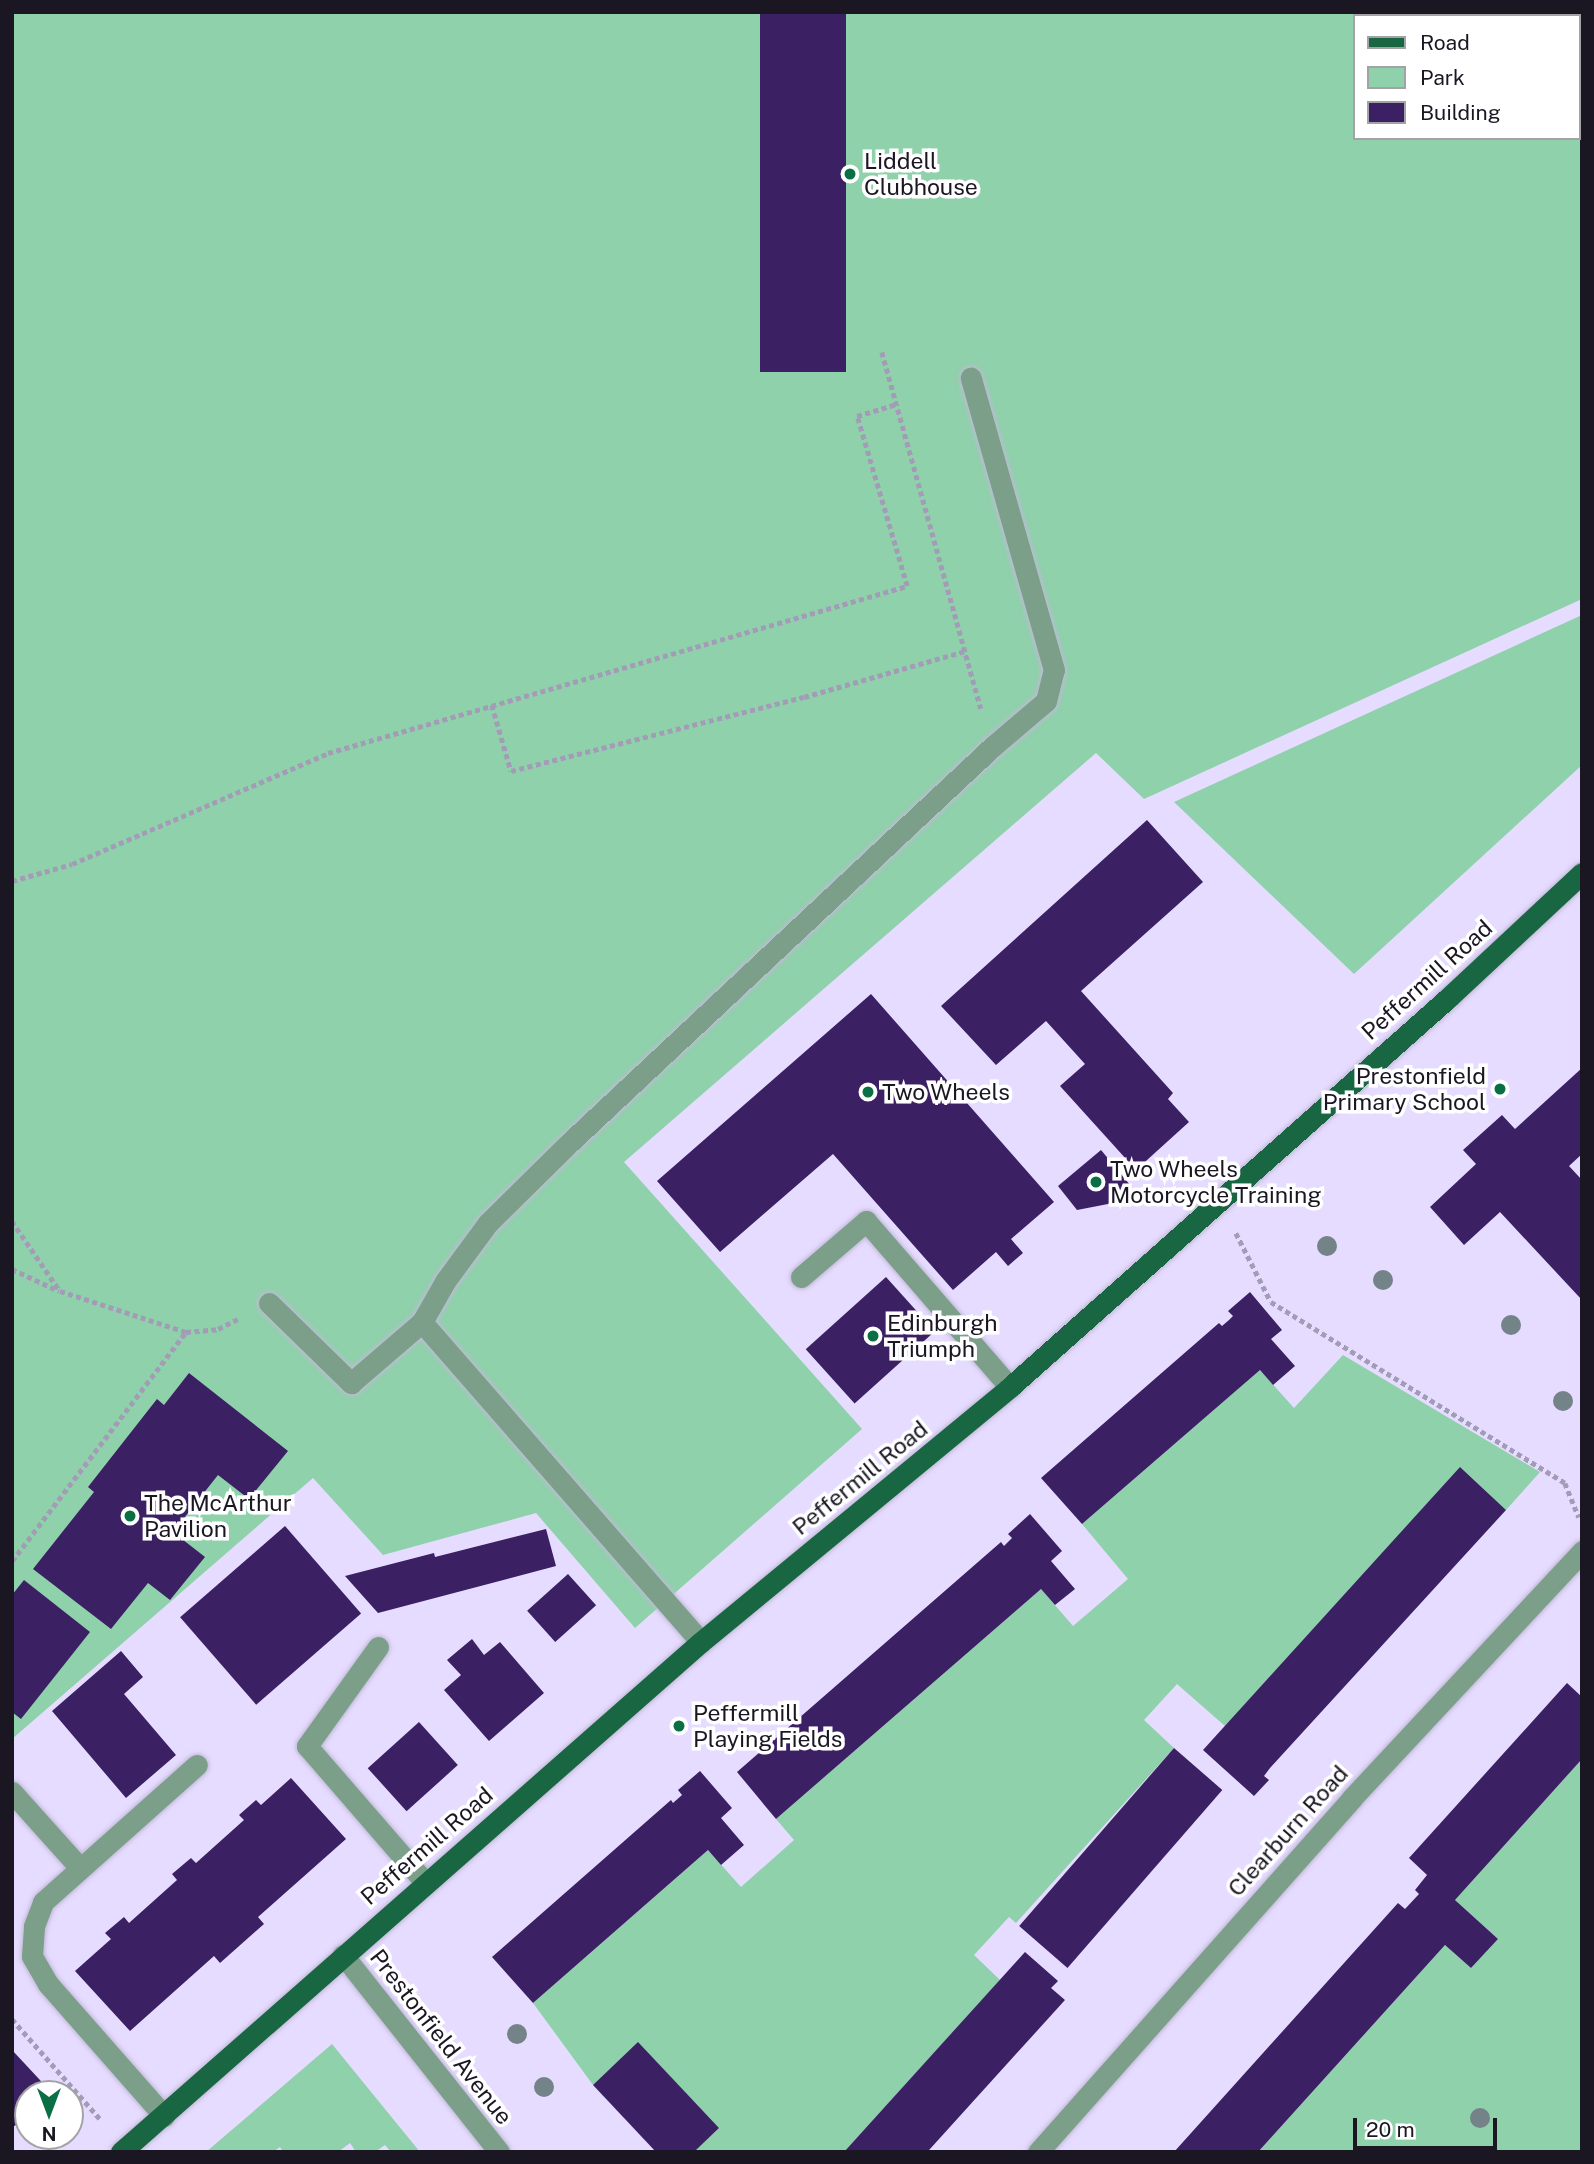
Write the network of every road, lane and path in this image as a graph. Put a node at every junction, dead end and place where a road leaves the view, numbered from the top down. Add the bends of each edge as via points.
1 (882, 352) dead end
2 (971, 378) dead end
3 (897, 404) junction
4 (965, 651) junction
5 (492, 705) junction
6 (992, 747) junction
7 (1582, 873) edge
8 (12, 881) edge
9 (1221, 1202) junction
10 (12, 1221) edge
11 (12, 1269) edge
12 (802, 1277) dead end
13 (60, 1292) junction
14 (269, 1303) joint
15 (422, 1322) junction
16 (186, 1332) junction
17 (1010, 1387) junction
18 (1582, 1528) edge
19 (1582, 1551) edge
20 (12, 1561) edge
21 (701, 1642) junction
22 (378, 1647) dead end
23 (198, 1765) dead end
24 (12, 1792) edge
25 (80, 1868) junction
26 (425, 1882) junction
27 (343, 1955) junction
28 (12, 2019) edge
29 (164, 2116) junction
30 (123, 2150) edge
31 (499, 2152) edge
32 (1038, 2152) edge

1 - 3 path
2 - 6 street via 1054,670 1046,701
3 - 4 path
3 - 5 path via 857,415 906,586
4 - 5 path via 511,771
4 - 6 path
5 - 8 path via 328,753 72,864
6 - 15 street via 488,1223
7 - 9 main road, Peffermill Road
9 - 17 main road, Peffermill Road
9 - 18 path via 1271,1302 1565,1483
10 - 13 path
11 - 13 path
12 - 17 street via 866,1221
13 - 16 path
14 - 15 street via 351,1383
14 - 16 path via 218,1329
15 - 21 street
16 - 20 path
17 - 21 main road, Peffermill Road
19 - 32 street, Clearburn Road via 1352,1798
21 - 26 main road, Peffermill Road
22 - 26 street via 307,1746
23 - 25 street
24 - 25 street
25 - 29 street via 43,1902 34,1926 32,1956 48,1983
26 - 27 main road, Peffermill Road
27 - 29 main road, Peffermill Road
27 - 31 street, Prestonfield Avenue
28 - 30 path
29 - 30 main road, Peffermill Road

